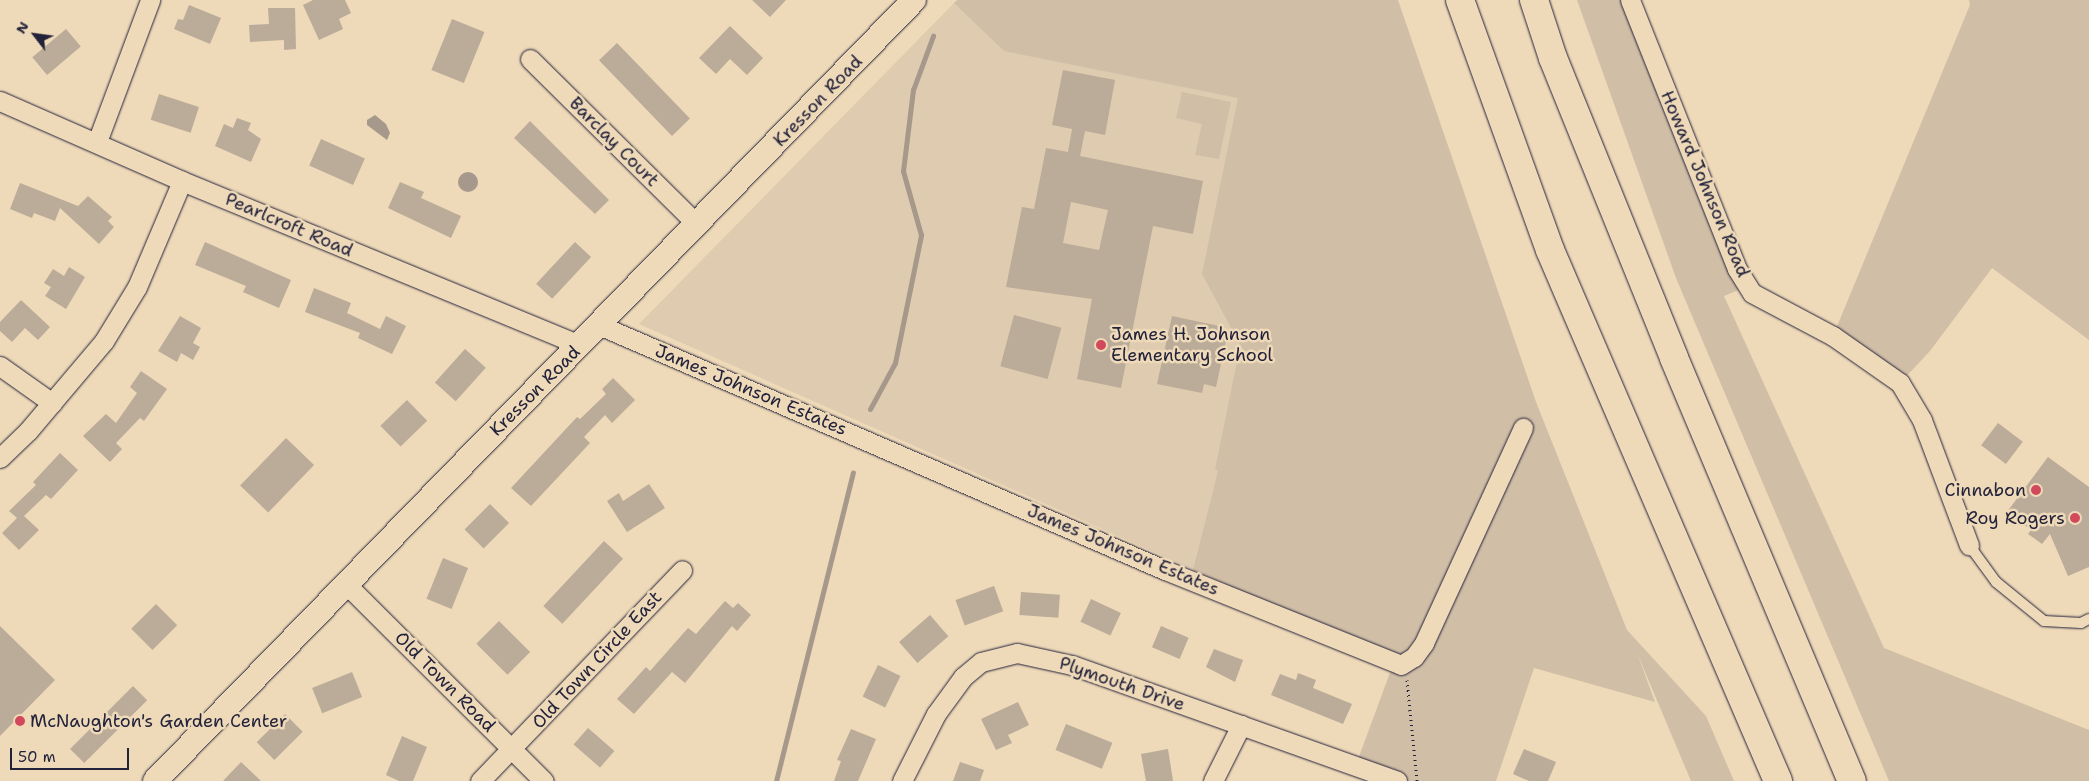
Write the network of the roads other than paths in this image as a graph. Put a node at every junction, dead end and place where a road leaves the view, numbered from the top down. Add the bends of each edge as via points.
1 (150, 0) edge
2 (914, 0) edge
3 (1460, 0) edge
4 (1534, 0) edge
5 (1630, 0) edge
6 (530, 59) dead end
7 (0, 101) edge
8 (97, 142) junction
9 (182, 181) junction
10 (698, 225) junction
11 (599, 325) junction
12 (580, 345) junction
13 (0, 366) edge
14 (52, 403) junction
15 (1523, 428) dead end
16 (0, 458) edge
17 (1969, 545) joint
18 (682, 570) dead end
19 (346, 584) junction
20 (2089, 619) edge
21 (1241, 726) junction
22 (512, 749) junction
23 (155, 781) edge
24 (480, 781) edge
25 (544, 781) edge
26 (902, 781) edge
27 (1214, 781) edge
28 (1396, 781) edge
29 (1778, 781) edge
30 (1852, 781) edge

1 - 8 street
2 - 10 street, Kresson Road
3 - 29 highway via 1550,250
4 - 30 highway via 1553,58 1674,358
5 - 17 street, Howard Johnson Road via 1736,269 1752,293 1833,336 1900,383 1922,420
6 - 10 street, Barclay Court
7 - 8 street, Pearlcroft Road
8 - 9 street, Pearlcroft Road
9 - 12 street, Pearlcroft Road
9 - 14 street via 137,287 104,341
10 - 11 street, Kresson Road
11 - 12 street, Kresson Road
11 - 15 street, James Johnson Estates via 1164,570 1401,665 1414,657 1424,643
12 - 19 street, Kresson Road
13 - 14 street
14 - 16 street
17 - 20 lane via 1996,582 2044,621 2081,623
18 - 22 street, Old Town Circle East
19 - 22 street, Old Town Road
19 - 23 street, Kresson Road
21 - 26 street, Plymouth Drive via 1072,665 1017,653 981,662 963,677 936,714
21 - 27 street
21 - 28 street, Plymouth Drive
22 - 24 street, Old Town Circle East
22 - 25 street, Old Town Road

